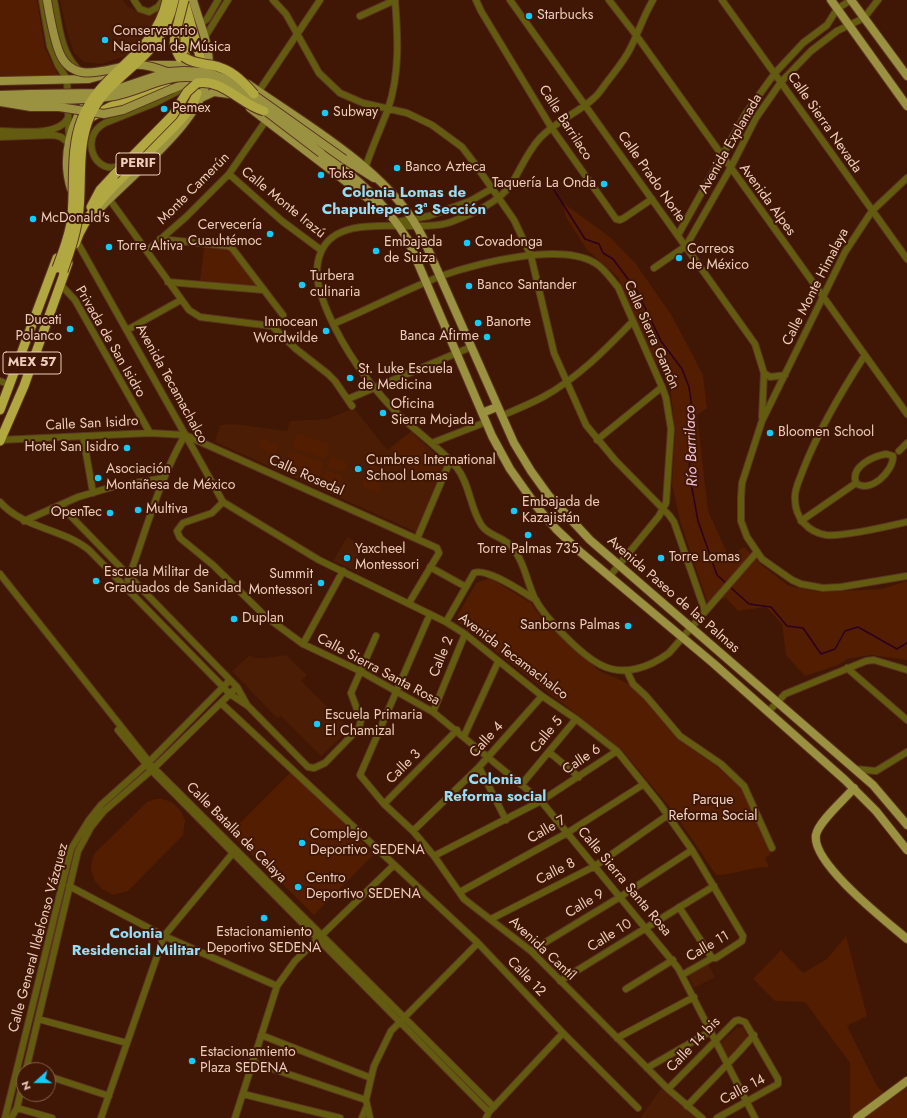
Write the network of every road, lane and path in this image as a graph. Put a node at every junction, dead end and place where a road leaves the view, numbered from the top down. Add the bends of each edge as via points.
1 (42, 0) edge
2 (47, 0) edge
3 (54, 0) edge
4 (134, 0) edge
5 (163, 0) edge
6 (167, 0) edge
7 (174, 0) edge
8 (184, 0) edge
9 (193, 0) edge
10 (218, 0) edge
11 (228, 0) edge
12 (273, 0) edge
13 (320, 0) edge
14 (395, 0) edge
15 (476, 0) edge
16 (510, 0) edge
17 (609, 0) edge
18 (654, 0) edge
19 (722, 0) edge
20 (831, 0) edge
21 (851, 0) edge
22 (878, 0) edge
23 (838, 9) junction
24 (360, 16) dead end
25 (864, 18) junction
26 (201, 24) junction
27 (850, 25) junction
28 (297, 32) junction
29 (175, 35) junction
30 (636, 35) junction
31 (205, 37) junction
32 (208, 50) junction
33 (185, 57) dead end
34 (158, 63) junction
35 (197, 63) junction
36 (172, 64) junction
37 (183, 67) junction
38 (209, 69) junction
39 (223, 70) junction
40 (168, 72) junction
41 (774, 73) junction
42 (111, 74) junction
43 (907, 76) edge
44 (96, 78) junction
45 (67, 79) junction
46 (241, 80) junction
47 (0, 81) edge
48 (203, 82) junction
49 (781, 82) junction
50 (172, 86) junction
51 (254, 91) junction
52 (0, 95) edge
53 (231, 95) junction
54 (198, 96) junction
55 (31, 100) junction
56 (3, 102) edge
57 (585, 105) junction
58 (907, 106) edge
59 (388, 108) junction
60 (265, 115) junction
61 (68, 118) junction
62 (551, 127) junction
63 (0, 131) edge
64 (42, 134) junction
65 (0, 137) edge
66 (69, 143) junction
67 (722, 157) junction
68 (132, 160) junction
69 (366, 166) junction
70 (730, 169) junction
71 (229, 174) junction
72 (907, 178) edge
73 (378, 180) junction
74 (118, 184) junction
75 (493, 188) junction
76 (71, 189) junction
77 (499, 197) junction
78 (652, 199) junction
79 (110, 200) junction
80 (872, 211) junction
81 (412, 218) junction
82 (396, 222) junction
83 (418, 226) junction
84 (678, 235) junction
85 (75, 239) junction
86 (160, 239) junction
87 (686, 246) junction
88 (322, 250) junction
89 (147, 251) junction
90 (531, 256) junction
91 (907, 259) edge
92 (654, 268) dead end
93 (441, 276) junction
94 (168, 282) junction
95 (428, 282) junction
96 (61, 284) junction
97 (264, 290) junction
98 (822, 297) junction
99 (181, 300) junction
100 (284, 314) dead end
101 (633, 321) junction
102 (333, 324) junction
103 (127, 330) junction
104 (472, 347) junction
105 (457, 353) junction
106 (865, 356) junction
107 (764, 373) junction
108 (785, 375) junction
109 (0, 381) edge
110 (566, 383) junction
111 (11, 385) junction
112 (662, 386) junction
113 (373, 388) junction
114 (348, 400) junction
115 (352, 406) dead end
116 (497, 407) junction
117 (0, 410) edge
118 (482, 413) junction
119 (907, 414) edge
120 (501, 416) junction
121 (0, 418) edge
122 (762, 421) junction
123 (486, 422) junction
124 (507, 429) junction
125 (150, 433) junction
126 (0, 434) edge
127 (185, 435) junction
128 (83, 436) junction
129 (492, 436) junction
130 (597, 440) junction
131 (0, 441) edge
132 (432, 443) junction
133 (907, 444) edge
134 (899, 451) dead end
135 (450, 461) junction
136 (164, 478) junction
137 (856, 483) junction
138 (93, 493) junction
139 (0, 502) edge
140 (223, 502) junction
141 (60, 505) junction
142 (664, 508) junction
143 (24, 521) junction
144 (801, 521) junction
145 (907, 522) edge
146 (417, 540) junction
147 (756, 552) junction
148 (112, 560) junction
149 (105, 566) junction
150 (619, 566) junction
151 (430, 567) junction
152 (343, 571) junction
153 (0, 574) edge
154 (907, 576) edge
155 (609, 577) junction
156 (129, 578) junction
157 (0, 579) edge
158 (466, 587) junction
159 (126, 588) junction
160 (536, 600) junction
161 (409, 603) junction
162 (705, 611) junction
163 (430, 614) junction
164 (446, 622) junction
165 (692, 628) junction
166 (465, 634) junction
167 (376, 636) dead end
168 (684, 638) junction
169 (303, 644) junction
170 (498, 662) junction
171 (847, 668) junction
172 (907, 670) edge
173 (360, 671) junction
174 (627, 671) junction
175 (230, 680) junction
176 (224, 688) junction
177 (237, 688) junction
178 (397, 690) junction
179 (230, 694) junction
180 (542, 696) junction
181 (777, 702) junction
182 (221, 703) junction
183 (248, 706) junction
184 (433, 712) junction
185 (768, 712) junction
186 (576, 719) junction
187 (907, 720) edge
188 (457, 730) junction
189 (464, 736) junction
190 (617, 751) junction
191 (550, 752) junction
192 (907, 752) edge
193 (489, 757) junction
194 (147, 763) junction
195 (479, 767) junction
196 (152, 769) junction
197 (855, 769) junction
198 (579, 777) junction
199 (845, 780) junction
200 (522, 784) junction
201 (644, 784) junction
202 (873, 785) junction
203 (854, 788) junction
204 (863, 796) junction
205 (541, 801) junction
206 (384, 804) junction
207 (668, 815) junction
208 (506, 820) junction
209 (907, 825) edge
210 (413, 831) junction
211 (567, 833) junction
212 (772, 848) dead end
213 (692, 850) junction
214 (907, 850) edge
215 (233, 853) junction
216 (434, 856) junction
217 (394, 865) junction
218 (595, 866) junction
219 (69, 886) junction
220 (714, 886) junction
221 (460, 892) junction
222 (620, 897) junction
223 (679, 907) junction
224 (491, 919) junction
225 (646, 928) junction
226 (164, 936) junction
227 (743, 936) joint
228 (319, 937) junction
229 (907, 937) edge
230 (478, 944) junction
231 (531, 951) junction
232 (712, 958) junction
233 (673, 960) junction
234 (682, 975) junction
235 (560, 981) junction
236 (277, 986) junction
237 (626, 989) dead end
238 (694, 997) junction
239 (38, 1019) junction
240 (402, 1020) junction
241 (711, 1031) junction
242 (563, 1033) junction
243 (261, 1035) junction
244 (754, 1035) junction
245 (617, 1038) junction
246 (716, 1041) junction
247 (127, 1043) junction
248 (19, 1062) edge
249 (29, 1062) edge
250 (252, 1062) junction
251 (727, 1063) junction
252 (647, 1068) junction
253 (16, 1075) edge
254 (371, 1078) junction
255 (56, 1079) edge
256 (907, 1081) edge
257 (668, 1089) junction
258 (242, 1094) junction
259 (109, 1096) junction
260 (366, 1100) junction
261 (747, 1101) junction
262 (18, 1102) edge
263 (687, 1106) junction
264 (494, 1107) junction
265 (17, 1108) junction
266 (366, 1108) junction
267 (638, 1108) dead end
268 (487, 1115) edge
269 (7, 1118) edge
270 (52, 1118) edge
271 (101, 1118) edge
272 (235, 1118) edge
273 (340, 1118) edge
274 (362, 1118) edge
275 (370, 1118) edge
276 (702, 1118) edge
277 (717, 1118) edge
278 (755, 1118) edge
279 (857, 1118) edge

1 - 45 street via 50,46
2 - 40 main road, bridge via 60,53 74,68 81,72 93,73 121,66 141,65
3 - 44 street via 68,58 78,70
4 - 5 street via 140,9 149,12 158,8
5 - 42 main road via 159,17 148,37
6 - 121 highway, bridge via 162,18 151,38 100,88 82,120 75,146 72,224 15,384
7 - 33 highway via 185,35
7 - 85 highway, bridge via 158,40 111,86 91,115 82,144
8 - 29 highway, bridge
8 - 35 highway
9 - 26 main road
10 - 26 street
11 - 31 street
12 - 28 street
13 - 28 street
14 - 24 street
14 - 59 street via 398,39 395,83
15 - 62 street, Calle Barrilaco
16 - 57 street, Calle Prado Norte
17 - 30 street, Avenida Alpes
18 - 30 street
19 - 41 street, Calle Sierra Nevada
20 - 23 main road
21 - 23 street, Avenida Explanada
21 - 25 main road
22 - 25 street, Avenida Explanada
23 - 27 main road
23 - 41 street, Avenida Explanada via 827,25 803,43
25 - 27 street, Avenida Explanada
25 - 43 main road
26 - 31 main road
27 - 49 street, Avenida Explanada via 837,31 811,51
27 - 58 main road
28 - 51 street
28 - 59 street via 319,73 340,93 363,103
29 - 35 highway via 174,43 182,60
29 - 51 highway, bridge via 176,48 187,59 231,71
30 - 57 street via 625,58 596,97
30 - 67 street, Avenida Alpes
31 - 32 main road
32 - 38 main road
32 - 39 main road via 214,62
34 - 36 main road
34 - 37 main road
34 - 42 main road
35 - 40 main road via 177,67
35 - 51 highway, bridge via 230,74
36 - 37 main road
36 - 38 main road
37 - 38 main road
38 - 39 main road, Avenida Paseo de las Palmas
38 - 46 main road
38 - 48 main road
38 - 50 main road
39 - 46 main road, Avenida Paseo de las Palmas
40 - 51 main road, Avenida Paseo de las Palmas, bridge via 206,72
40 - 55 main road, bridge via 105,92
41 - 49 street, Calle Sierra Nevada
41 - 67 street, Avenida Explanada via 746,113
42 - 44 main road
42 - 66 main road via 81,109
44 - 45 main road
45 - 47 main road
45 - 61 street
46 - 51 main road, Avenida Paseo de las Palmas
46 - 53 main road via 234,80 229,84 228,91
48 - 50 main road
48 - 53 main road, Avenida Paseo de las Palmas
48 - 54 main road
48 - 68 highway via 190,91 177,115
48 - 68 street via 97,128 91,141 93,153 98,160 105,166 116,168
49 - 70 street, Avenida Explanada via 756,118
49 - 80 street, Calle Sierra Nevada
50 - 55 main road, bridge via 123,110 104,114
50 - 76 highway via 101,111 84,124 75,138 72,150
51 - 69 main road, Avenida Paseo de las Palmas
51 - 73 main road, Avenida Paseo de las Palmas, bridge via 344,159
52 - 55 main road
53 - 54 main road via 214,92
53 - 60 main road, Avenida Paseo de las Palmas
54 - 74 highway, PERIF via 186,114
54 - 79 main road via 185,123 147,165
55 - 56 main road
55 - 60 main road, Avenida Paseo de las Palmas, bridge via 113,96 168,79 192,77 215,81 234,89
57 - 62 street
57 - 78 street, Calle Prado Norte
59 - 69 street
59 - 75 street via 407,113 432,125 462,147
60 - 71 street, Monte Camerún
60 - 82 main road, Avenida Paseo de las Palmas
60 - 82 main road, Avenida Paseo de las Palmas, bridge via 369,190
60 - 85 highway, bridge via 223,88 203,83 194,85 173,115 103,186
61 - 64 street via 59,128
61 - 66 street
62 - 77 street via 537,141 510,186
62 - 78 street, Calle Barrilaco via 616,219 624,218
63 - 64 street
64 - 65 street
64 - 66 street via 59,136
66 - 76 main road via 68,175
67 - 70 street, Avenida Alpes
67 - 84 street, Avenida Explanada
68 - 74 highway
69 - 73 main road, Avenida Paseo de las Palmas
70 - 87 street, Avenida Explanada
70 - 98 street, Avenida Alpes
71 - 86 street, Monte Camerún
71 - 88 street, Calle Monte Irazú via 282,221
72 - 80 street, Calle Monte Himalaya
73 - 81 main road, Avenida Paseo de las Palmas
74 - 85 highway, PERIF via 98,205
75 - 77 street
75 - 81 street via 470,201 429,216
76 - 111 highway, MEX 57 via 65,232
77 - 83 street via 480,209 448,223
77 - 90 street via 514,220
78 - 84 street, Calle Prado Norte
79 - 85 main road
79 - 89 street
80 - 91 street, Calle Sierra Nevada
80 - 98 street, Calle Monte Himalaya via 845,252
81 - 82 street
81 - 83 main road, Avenida Paseo de las Palmas
82 - 83 street
82 - 88 street via 338,232
82 - 95 main road, Avenida Paseo de las Palmas via 408,240
83 - 93 main road, Avenida Paseo de las Palmas
84 - 87 street, Calle Prado Norte
85 - 96 highway, MEX 57
85 - 103 street, Avenida Tecamachalco
85 - 126 highway, bridge via 34,352
86 - 89 street, Monte Camerún
86 - 97 street via 228,246 235,251
87 - 92 street
87 - 107 street, Calle Prado Norte via 746,329 755,344
88 - 102 street via 316,265 317,279
89 - 94 street
90 - 93 street, Calle Sierra Gamón via 482,264
90 - 101 street, Calle Sierra Gamón via 562,253 595,263 618,287
90 - 110 street via 554,353
93 - 95 street, Calle Sierra Gamón
93 - 104 main road, Avenida Paseo de las Palmas
94 - 97 street
94 - 99 street
95 - 102 street, Calle Sierra Gamón
95 - 105 main road, Avenida Paseo de las Palmas
96 - 125 street, Privada de San Isidro via 74,300
96 - 131 highway, MEX 57 via 24,386
97 - 100 street
98 - 106 street, Avenida Alpes
98 - 108 street, Calle Monte Himalaya
99 - 103 street
99 - 114 street via 189,310 200,317 272,326 328,374
101 - 110 street via 604,351
101 - 112 street, Calle Sierra Gamón
102 - 113 street
103 - 127 street, Avenida Tecamachalco
104 - 105 street
104 - 116 main road, Avenida Paseo de las Palmas
105 - 113 street
105 - 118 main road, Avenida Paseo de las Palmas
106 - 119 street, Avenida Alpes
106 - 144 street via 833,406 803,470 794,499
107 - 108 street via 770,377
107 - 122 street, Calle Prado Norte
108 - 122 street, Calle Prado Norte
109 - 111 street
110 - 120 street
110 - 130 street via 586,425
111 - 117 highway, MEX 57
112 - 130 street
112 - 142 street, Calle Sierra Gamón via 671,429 668,494
113 - 114 street
113 - 132 street via 400,416
114 - 115 street
116 - 118 main road
116 - 120 main road, Avenida Paseo de las Palmas
118 - 123 main road, Avenida Paseo de las Palmas
120 - 124 main road, Avenida Paseo de las Palmas
122 - 147 street, Calle Prado Norte via 742,483 741,498 741,521
123 - 129 main road, Avenida Paseo de las Palmas
123 - 132 street
124 - 129 main road via 499,430
124 - 150 main road, Avenida Paseo de las Palmas via 549,496 570,521
125 - 127 street, Calle San Isidro
125 - 128 street, Calle San Isidro
127 - 136 street via 173,455
127 - 140 street, Avenida Tecamachalco
127 - 146 street, Calle Rosedal
128 - 131 street, Calle San Isidro
128 - 138 street
129 - 155 main road, Avenida Paseo de las Palmas via 510,469 537,507 556,529
130 - 142 street
132 - 135 street
133 - 134 street
135 - 146 street
135 - 160 street via 460,473 483,527 503,538 519,557
136 - 138 street
136 - 156 street
137 - 137 street via 863,486 882,478 892,466 893,456 881,455 865,462 856,474
137 - 144 street
138 - 141 street
139 - 143 street
140 - 152 street, Avenida Tecamachalco
140 - 169 street, Calle Sierra Santa Rosa via 212,513 183,523 179,527 178,535 265,616
141 - 143 street
141 - 148 street
142 - 150 street
142 - 162 street via 674,522
143 - 149 street via 77,541
144 - 145 street via 818,533 828,535
146 - 151 street, Calle Rosedal via 439,550
147 - 154 street, Calle Prado Norte via 771,567 792,580 816,586 841,587
147 - 162 street
148 - 149 street
148 - 156 street
149 - 159 street
150 - 155 street
150 - 165 main road, Avenida Paseo de las Palmas
151 - 158 street
151 - 161 street
152 - 161 street, Avenida Tecamachalco
152 - 169 street
153 - 194 street, Calle Batalla de Celaya
155 - 168 main road, Avenida Paseo de las Palmas
156 - 159 street
156 - 175 street
157 - 194 street, Calle Batalla de Celaya
158 - 160 street via 474,573 487,572
158 - 164 street
159 - 176 street
160 - 174 street via 549,619 587,655 601,665
161 - 163 street, Avenida Tecamachalco
162 - 165 street
163 - 164 street, Avenida Tecamachalco
163 - 178 street
164 - 166 street, Avenida Tecamachalco
165 - 168 street
165 - 181 main road, Avenida Paseo de las Palmas
166 - 170 street, Avenida Tecamachalco
166 - 184 street, Calle 2
167 - 173 street
168 - 174 street via 658,661
168 - 185 main road, Avenida Paseo de las Palmas
169 - 173 street, Calle Sierra Santa Rosa
170 - 180 street, Avenida Tecamachalco
170 - 189 street
171 - 172 street via 874,660
171 - 181 street via 785,694
171 - 187 street
173 - 178 street, Calle Sierra Santa Rosa
173 - 183 street via 351,693 361,720 359,728 325,763 314,768 308,767
174 - 212 street via 633,684 680,736 720,764 744,786
175 - 176 street, Calle General Ildefonso Vázquez
175 - 177 street
176 - 179 street
176 - 194 street, Calle General Ildefonso Vázquez
177 - 179 street, Calle General Ildefonso Vázquez
177 - 183 street
178 - 184 street, Calle Sierra Santa Rosa
178 - 206 street, Avenida Cantíl via 360,772
179 - 182 street, Calle General Ildefonso Vázquez
179 - 183 street
180 - 186 street, Avenida Tecamachalco
180 - 193 street, Calle 4
181 - 185 street
181 - 197 main road, Avenida Paseo de las Palmas
182 - 196 street, Calle General Ildefonso Vázquez
182 - 217 street, Calle 12
184 - 188 street, Calle Sierra Santa Rosa
185 - 199 main road, Avenida Paseo de las Palmas
186 - 190 street, Avenida Tecamachalco
186 - 191 street, Calle 5
188 - 189 street, Calle Sierra Santa Rosa
188 - 206 street, Calle 3
189 - 193 street, Calle Sierra Santa Rosa
190 - 198 street, Calle 6
190 - 201 street, Avenida Tecamachalco
191 - 198 street
191 - 200 street, Calle 5
192 - 197 street via 876,771
193 - 195 street, Calle 4
193 - 200 street, Calle Sierra Santa Rosa
194 - 196 street, Calle Batalla de Celaya
194 - 248 street, Calle General Ildefonso Vázquez via 101,805 71,849
195 - 208 street
195 - 210 street, Calle 4
196 - 215 street, Calle Batalla de Celaya
196 - 219 street, Calle General Ildefonso Vázquez via 104,811 91,826 78,851
196 - 228 street, Calle Batalla de Celaya
197 - 199 main road via 848,772
197 - 202 main road, Avenida Paseo de las Palmas
198 - 205 street, Calle 6
199 - 203 main road, Avenida Paseo de las Palmas
200 - 205 street, Calle Sierra Santa Rosa
201 - 207 street, Avenida Tecamachalco
201 - 211 street, Calle 7
202 - 204 main road
202 - 209 main road, Avenida Paseo de las Palmas
203 - 204 main road, Avenida Paseo de las Palmas
203 - 229 main road via 819,827 817,845 830,867 850,889
204 - 214 main road, Avenida Paseo de las Palmas
205 - 208 street, Calle 6
205 - 211 street, Calle Sierra Santa Rosa
206 - 210 street, Avenida Cantíl
207 - 213 street, Avenida Tecamachalco
207 - 218 street, Calle 8
208 - 216 street, Calle 6
210 - 216 street, Avenida Cantíl
211 - 218 street, Calle Sierra Santa Rosa
211 - 221 street, Calle 7
213 - 220 street, Avenida Tecamachalco
213 - 222 street, Calle 9
215 - 226 street
215 - 228 street, Calle Batalla de Celaya
216 - 221 street, Avenida Cantíl
217 - 228 street
217 - 230 street, Calle 12
218 - 222 street, Calle Sierra Santa Rosa
218 - 224 street, Calle 8
219 - 226 street
219 - 239 street, Calle General Ildefonso Vázquez
220 - 223 street, Calle 10
220 - 227 street, Avenida Tecamachalco
221 - 224 street, Avenida Cantíl via 473,907
222 - 225 street, Calle Sierra Santa Rosa
222 - 231 street, Calle 9
223 - 225 street, Calle 10
223 - 232 street
224 - 231 street, Avenida Cantíl
225 - 233 street, Calle Sierra Santa Rosa
225 - 235 street, Calle 10
226 - 236 street
226 - 247 street
227 - 232 street, Calle 11 via 742,941
228 - 236 street via 296,960
228 - 240 street, Calle Batalla de Celaya
230 - 240 street
230 - 242 street, Calle 12
231 - 235 street, Avenida Cantíl
232 - 234 street, Calle 11
233 - 234 street, Calle Sierra Santa Rosa
233 - 237 street
234 - 238 street, Calle Sierra Santa Rosa
235 - 245 street, Avenida Cantíl
236 - 243 street
238 - 241 street, Calle Sierra Santa Rosa
238 - 245 street
239 - 247 street
239 - 249 street, Calle General Ildefonso Vázquez
240 - 254 street via 391,1030
240 - 264 street, Calle Batalla de Celaya
240 - 268 street, Calle Batalla de Celaya
241 - 246 street, Calle Sierra Santa Rosa
241 - 252 street
242 - 264 street
242 - 267 street, Calle 12
243 - 250 street
243 - 254 street
244 - 246 street, Calle 14 bis via 746,1022 739,1020
244 - 251 street
244 - 261 street, Calle 14 via 779,1083 778,1086
245 - 252 street, Avenida Cantíl
246 - 251 street, Calle Sierra Santa Rosa
246 - 257 street, Calle 14 bis
247 - 259 street
250 - 258 street
250 - 260 street
251 - 261 street, Calle Sierra Santa Rosa
251 - 263 street
252 - 257 street, Avenida Cantíl
253 - 269 street, Calle General Ildefonso Vázquez
254 - 260 street
255 - 259 street
256 - 279 main road
257 - 263 street, Avenida Cantíl
258 - 272 street
258 - 273 street
259 - 271 street
260 - 266 street
261 - 277 street, Calle 14
261 - 278 street, Calle Sierra Santa Rosa
262 - 265 street, Calle General Ildefonso Vázquez
263 - 276 street, Avenida Cantíl
264 - 268 street
265 - 269 street, Calle General Ildefonso Vázquez
265 - 270 street
266 - 274 street
266 - 275 street

